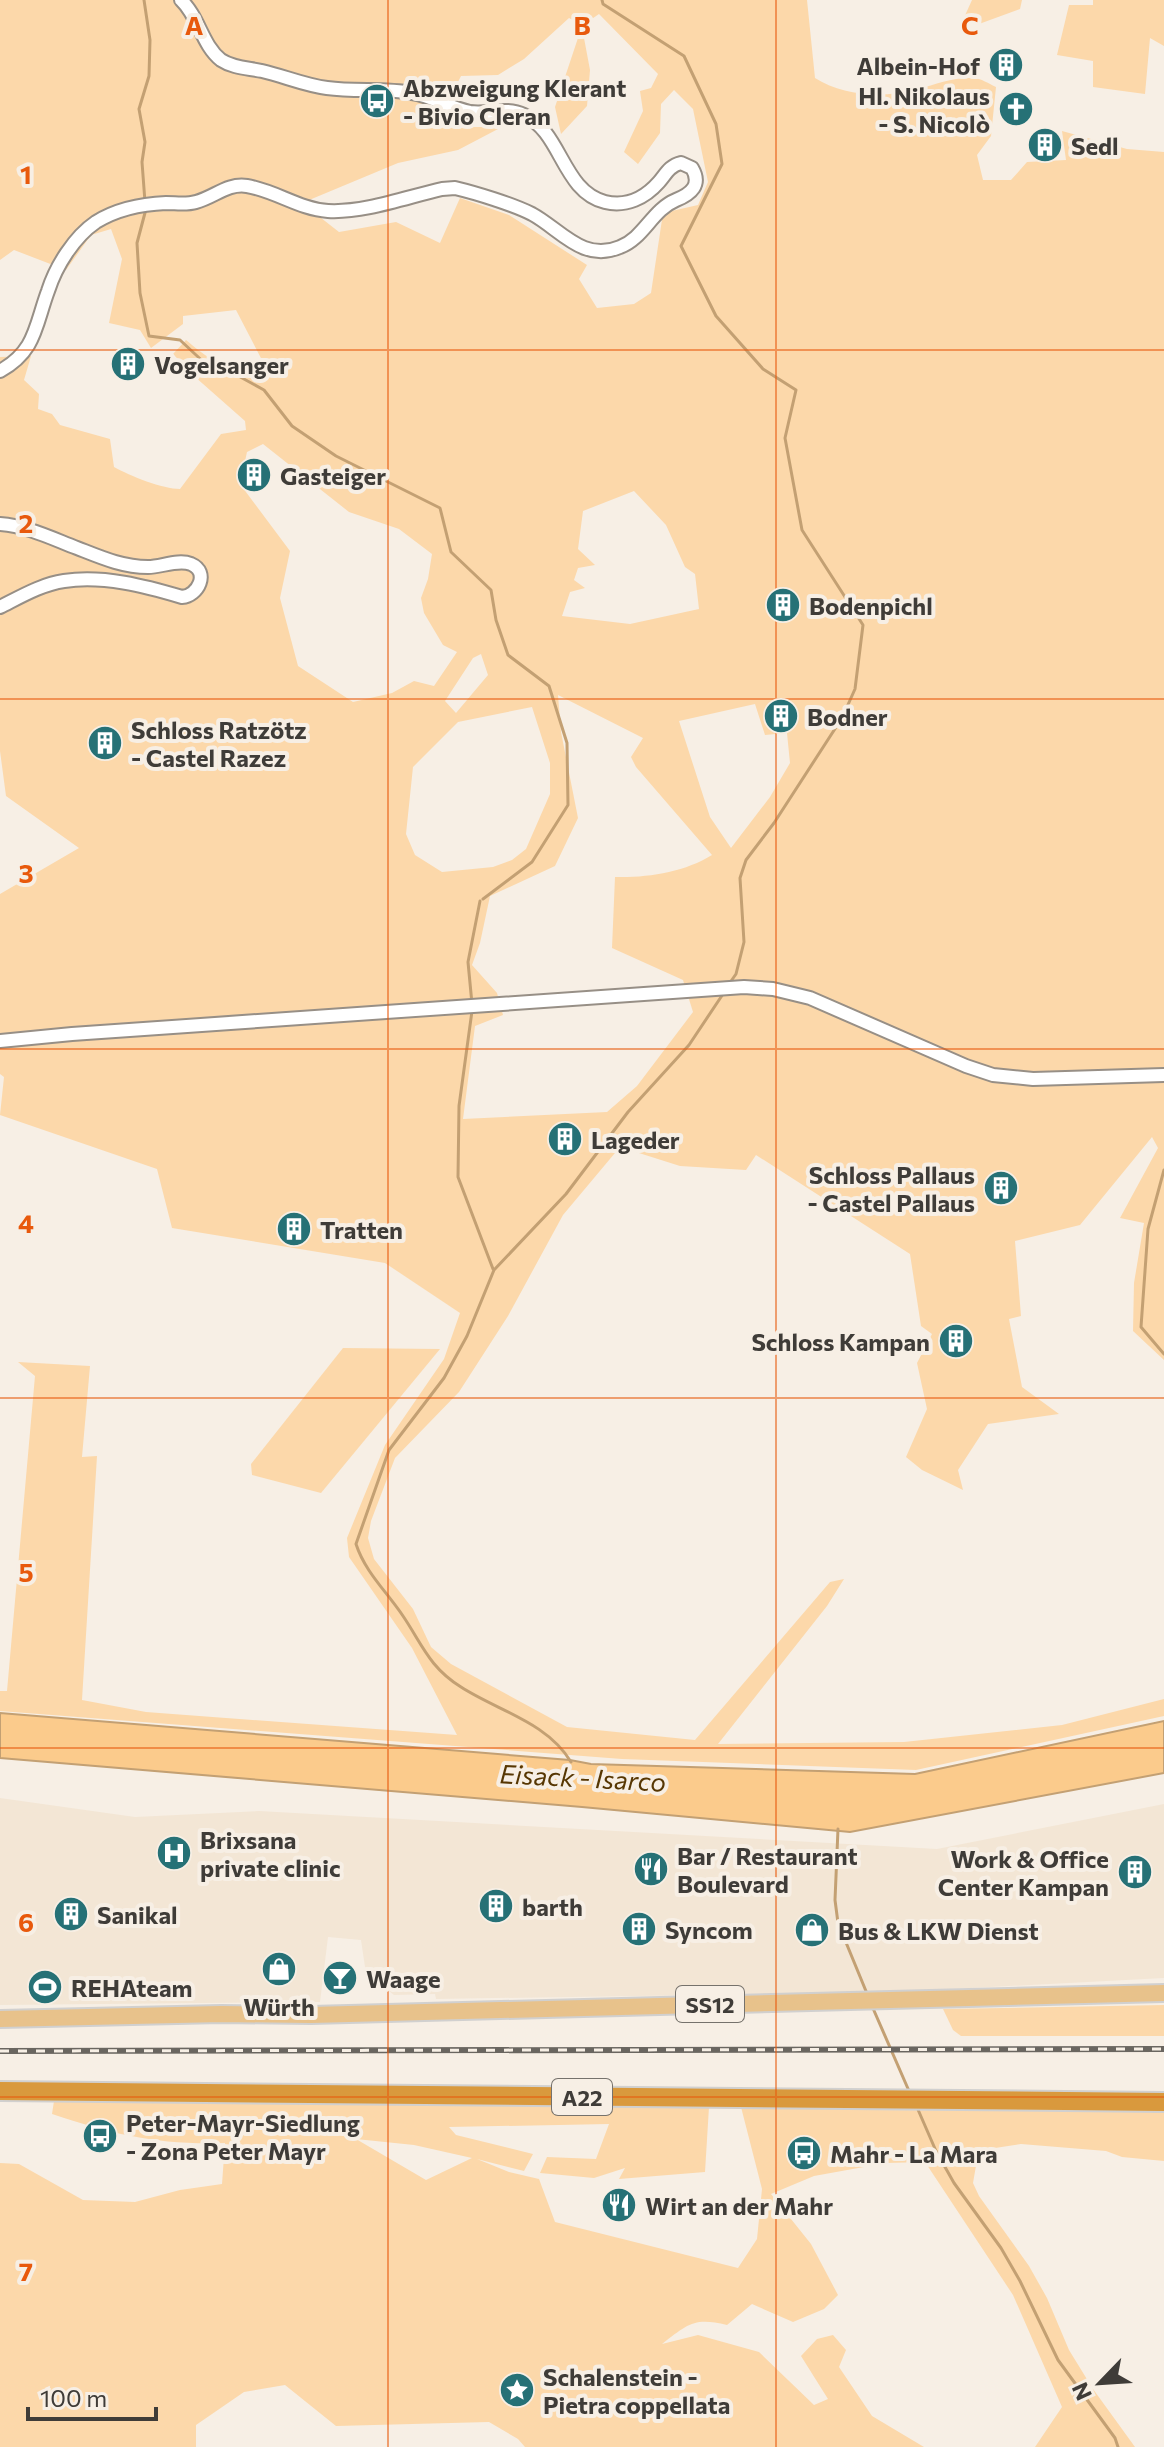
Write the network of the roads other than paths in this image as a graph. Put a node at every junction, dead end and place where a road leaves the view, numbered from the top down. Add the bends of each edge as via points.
1 (181, 0) edge
2 (0, 371) edge
3 (0, 524) edge
4 (0, 607) edge
5 (0, 1041) edge
6 (1164, 1075) edge
7 (1164, 1993) edge
8 (0, 2019) edge
9 (0, 2080) edge
10 (1164, 2090) edge
11 (0, 2091) edge
12 (1164, 2102) edge

1 - 2 street via 213,52 230,65 328,88 412,93 470,112 525,115 548,134 581,187 604,202 642,197 668,169 681,163 692,168 695,187 667,203 632,240 597,251 569,241 531,213 455,188 331,211 236,186 195,203 127,208 99,220 83,235 58,268 31,343
3 - 4 street via 26,527 122,566 191,564 201,580 190,597 127,583 64,581
5 - 6 street via 530,1001 773,989 810,998 993,1075
7 - 8 main road, SS12
9 - 10 highway, A22
11 - 12 highway, A22

